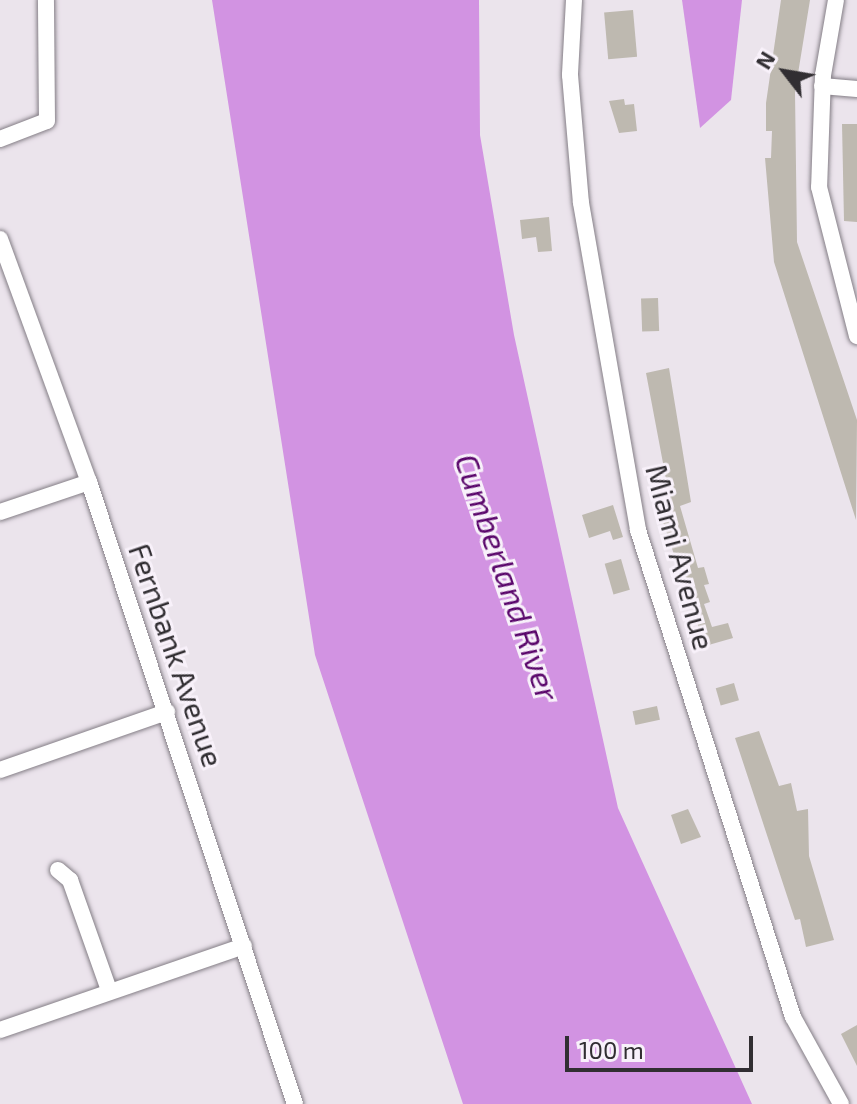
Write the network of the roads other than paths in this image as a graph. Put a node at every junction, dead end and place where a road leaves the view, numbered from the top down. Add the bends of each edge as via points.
1 (46, 0) edge
2 (574, 0) edge
3 (836, 0) edge
4 (822, 86) junction
5 (857, 89) edge
6 (0, 139) edge
7 (0, 239) edge
8 (857, 336) edge
9 (89, 482) junction
10 (0, 512) edge
11 (167, 712) junction
12 (0, 770) edge
13 (58, 870) dead end
14 (244, 946) junction
15 (109, 990) junction
16 (0, 1030) edge
17 (293, 1098) edge
18 (841, 1104) edge

1 - 6 street via 45,121
2 - 18 street, Miami Avenue via 570,75 581,203 638,530 793,1017
3 - 4 street
4 - 5 street
4 - 8 street via 819,187
7 - 9 street, Fernbank Avenue
9 - 10 street
9 - 11 street, Fernbank Avenue
11 - 12 street
11 - 14 street, Fernbank Avenue
13 - 15 street via 70,880
14 - 15 street
14 - 17 street, Fernbank Avenue
15 - 16 street

